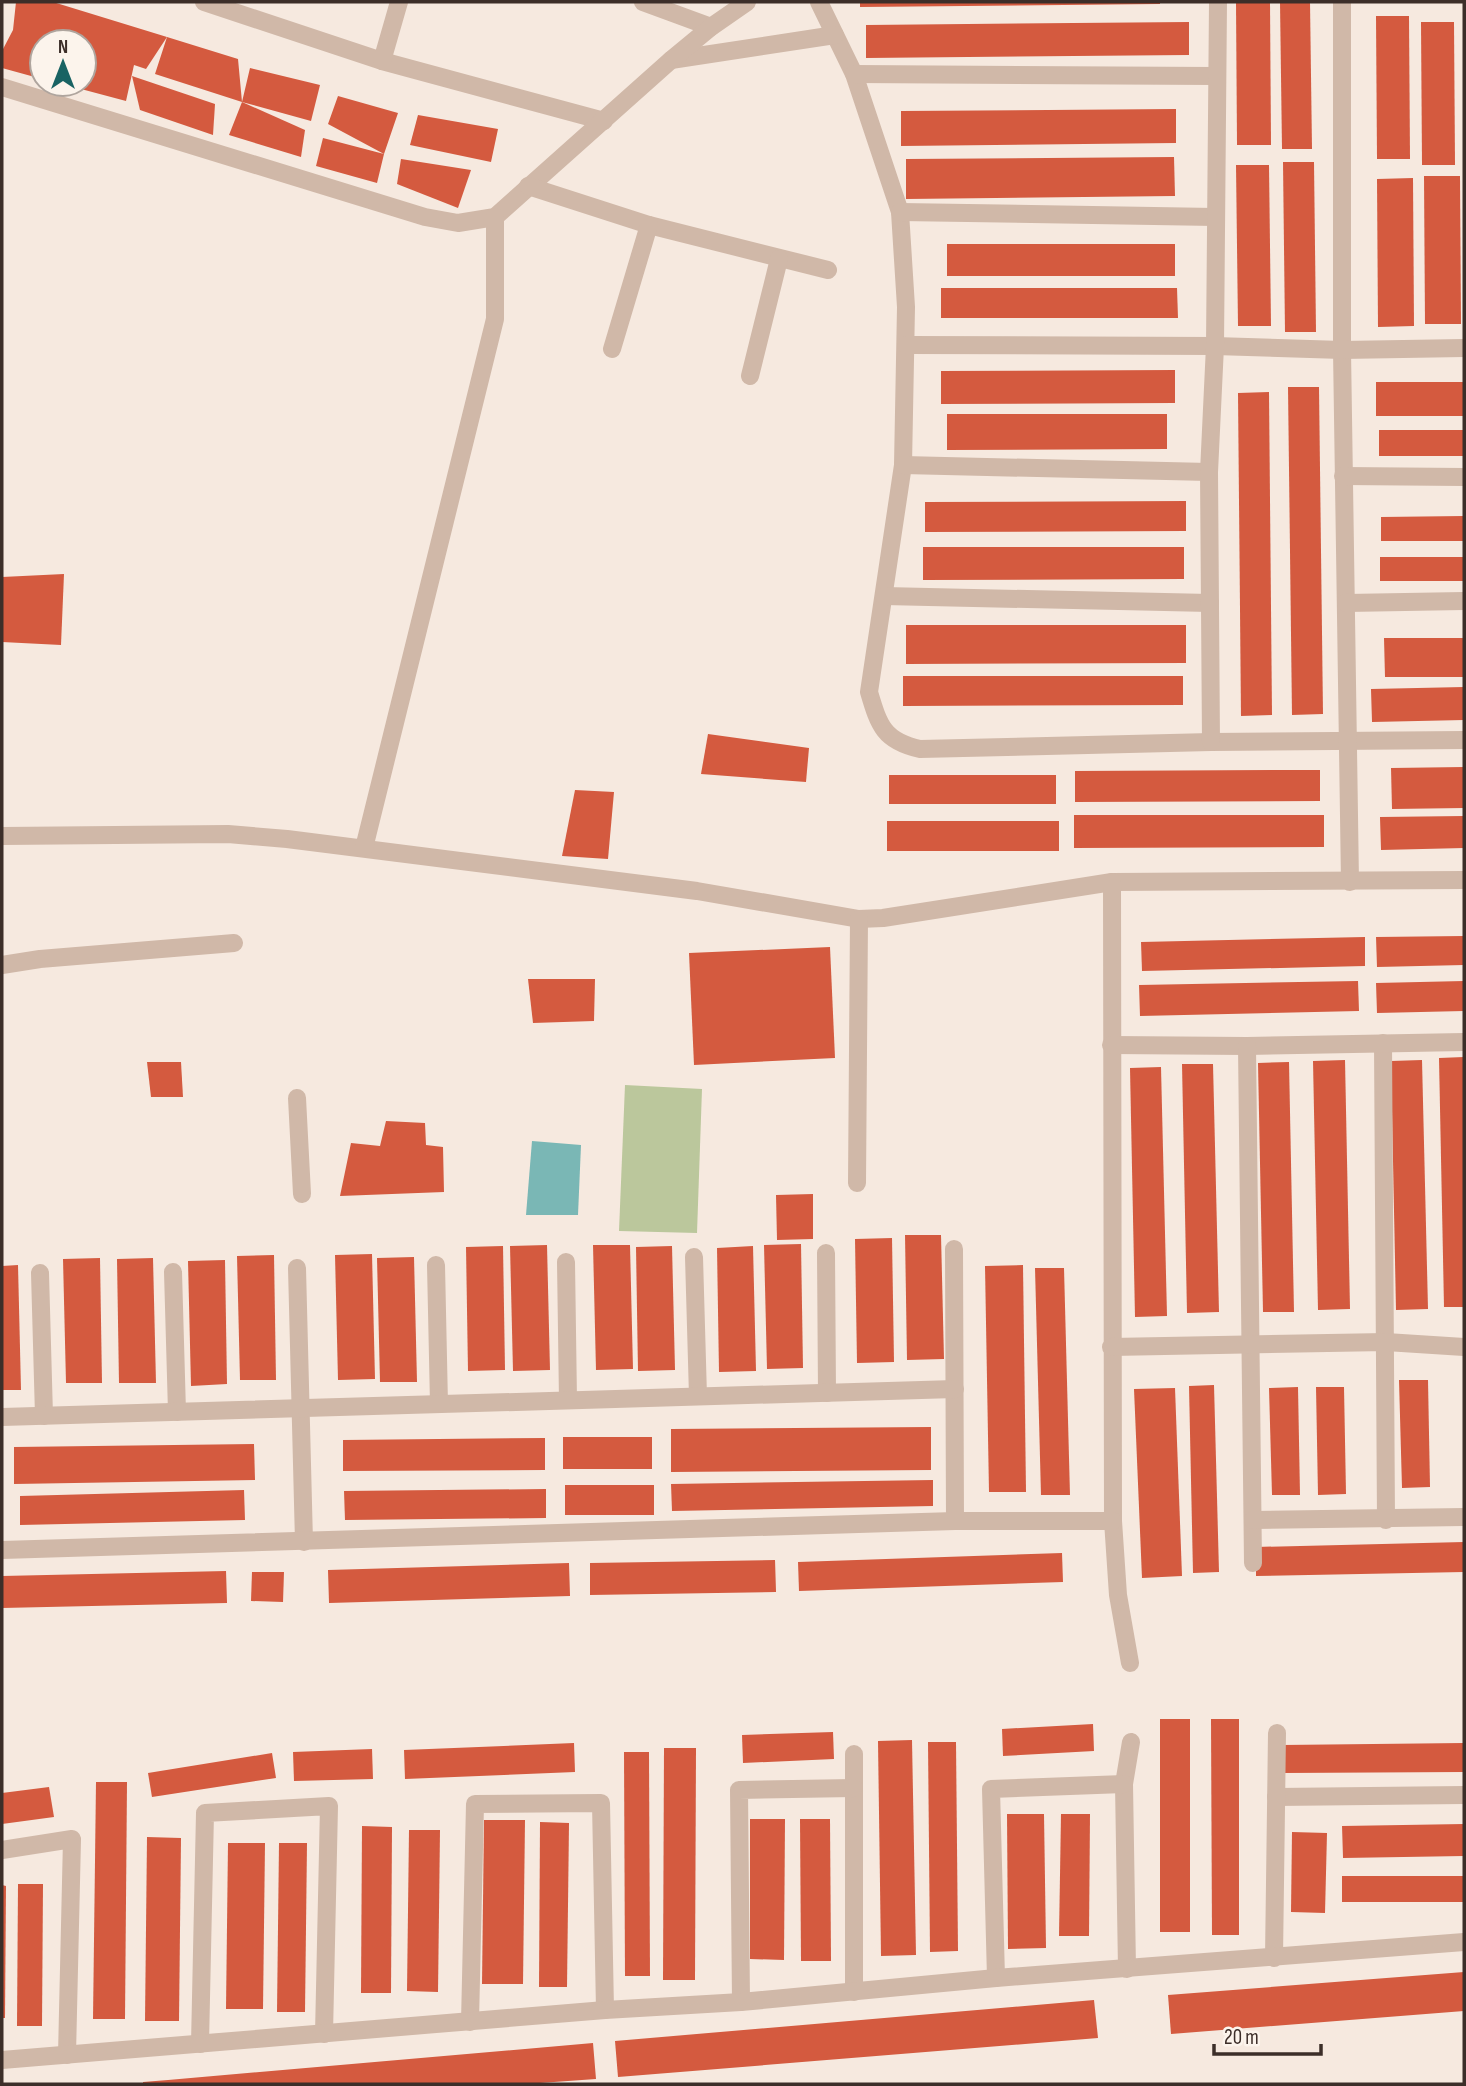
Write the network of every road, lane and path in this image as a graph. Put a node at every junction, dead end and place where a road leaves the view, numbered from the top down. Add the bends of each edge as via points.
1 (204, 2) edge
2 (399, 2) edge
3 (643, 2) edge
4 (747, 2) edge
5 (819, 2) edge
6 (1218, 2) edge
7 (1342, 2) edge
8 (257, 9) edge
9 (710, 27) junction
10 (835, 35) junction
11 (671, 60) junction
12 (382, 61) junction
13 (854, 75) junction
14 (1216, 76) junction
15 (2, 86) edge
16 (604, 121) junction
17 (528, 186) junction
18 (900, 212) junction
19 (495, 217) junction
20 (1215, 217) junction
21 (649, 225) junction
22 (779, 259) junction
23 (828, 270) dead end
24 (906, 345) junction
25 (1214, 346) junction
26 (1464, 348) edge
27 (612, 349) dead end
28 (1342, 350) junction
29 (750, 376) dead end
30 (903, 465) junction
31 (1209, 472) junction
32 (1343, 476) junction
33 (1464, 477) edge
34 (884, 596) junction
35 (1464, 601) edge
36 (1210, 603) junction
37 (1346, 603) junction
38 (1464, 740) edge
39 (1211, 742) junction
40 (1348, 743) junction
41 (2, 836) edge
42 (364, 848) junction
43 (1464, 880) edge
44 (1112, 882) junction
45 (1350, 882) junction
46 (859, 919) junction
47 (234, 943) dead end
48 (2, 965) edge
49 (1464, 1042) edge
50 (1383, 1043) junction
51 (1111, 1045) junction
52 (1247, 1046) junction
53 (297, 1098) dead end
54 (857, 1182) dead end
55 (302, 1194) dead end
56 (954, 1249) dead end
57 (826, 1253) dead end
58 (694, 1257) dead end
59 (566, 1262) dead end
60 (436, 1265) dead end
61 (297, 1268) dead end
62 (173, 1272) dead end
63 (40, 1273) dead end
64 (1386, 1342) junction
65 (1251, 1344) junction
66 (1111, 1347) junction
67 (1464, 1347) edge
68 (955, 1389) junction
69 (827, 1393) junction
70 (698, 1396) junction
71 (568, 1401) junction
72 (439, 1404) junction
73 (301, 1408) junction
74 (177, 1412) junction
75 (44, 1416) junction
76 (2, 1417) edge
77 (1464, 1517) edge
78 (1253, 1520) junction
79 (1386, 1520) junction
80 (955, 1521) junction
81 (1113, 1521) junction
82 (304, 1542) junction
83 (2, 1550) edge
84 (1253, 1563) dead end
85 (1130, 1663) dead end
86 (1277, 1733) dead end
87 (1131, 1742) dead end
88 (854, 1754) dead end
89 (1124, 1784) junction
90 (854, 1788) junction
91 (1464, 1795) edge
92 (1276, 1797) junction
93 (2, 1850) edge
94 (1464, 1942) edge
95 (1274, 1958) junction
96 (1127, 1969) junction
97 (996, 1978) junction
98 (854, 1992) junction
99 (741, 2002) junction
100 (605, 2010) junction
101 (470, 2022) junction
102 (324, 2034) junction
103 (200, 2044) junction
104 (67, 2055) junction
105 (2, 2060) edge

1 - 8 street
2 - 12 street
3 - 9 street
4 - 9 street
5 - 10 street
6 - 14 street
7 - 28 street
8 - 12 street
9 - 11 street
10 - 11 street
10 - 13 street
11 - 16 street
12 - 16 street
13 - 14 street
13 - 18 street
14 - 20 street
15 - 19 street via 425,217 458,223
16 - 17 street
17 - 19 street
17 - 21 street
18 - 20 street
18 - 24 street
19 - 42 street via 495,319
20 - 25 street
21 - 22 street
21 - 27 street
22 - 23 street
22 - 29 street
24 - 25 street
24 - 30 street
25 - 28 street
25 - 31 street
26 - 28 street
28 - 32 street
30 - 31 street
30 - 34 street
31 - 36 street
32 - 33 street
32 - 37 street
34 - 36 street
34 - 39 street via 869,692 883,730 899,744 920,749
35 - 37 street
36 - 39 street
37 - 40 street
38 - 40 street
39 - 40 street
40 - 45 street
41 - 42 street via 228,834
42 - 46 street via 697,891
43 - 45 street
44 - 45 street
44 - 46 street
44 - 51 street
46 - 54 street
47 - 48 street
49 - 50 street
50 - 52 street
50 - 64 street
51 - 52 street
51 - 66 street
52 - 65 street
53 - 55 street
56 - 68 street
57 - 69 street
58 - 70 street
59 - 71 street
60 - 72 street
61 - 73 street
62 - 74 street
63 - 75 street
64 - 65 street
64 - 67 street
64 - 79 street
65 - 66 street
65 - 78 street
66 - 81 street
68 - 69 street
68 - 80 street
69 - 70 street
70 - 71 street
71 - 72 street
72 - 73 street
73 - 74 street
73 - 82 street
74 - 75 street
75 - 76 street
77 - 79 street
78 - 79 street
78 - 84 street
80 - 81 street
80 - 82 street
81 - 85 street via 1118,1595
82 - 83 street
86 - 92 street
87 - 89 street
88 - 90 street
89 - 96 street
89 - 97 street via 991,1789
90 - 98 street
90 - 99 street via 739,1790
91 - 92 street
92 - 95 street
93 - 104 street via 72,1839
94 - 95 street
95 - 96 street
96 - 97 street
97 - 98 street
98 - 99 street
99 - 100 street
100 - 101 street
100 - 101 street via 601,1803 475,1804
101 - 102 street
102 - 103 street
102 - 103 street via 329,1806 205,1813
103 - 104 street
104 - 105 street

